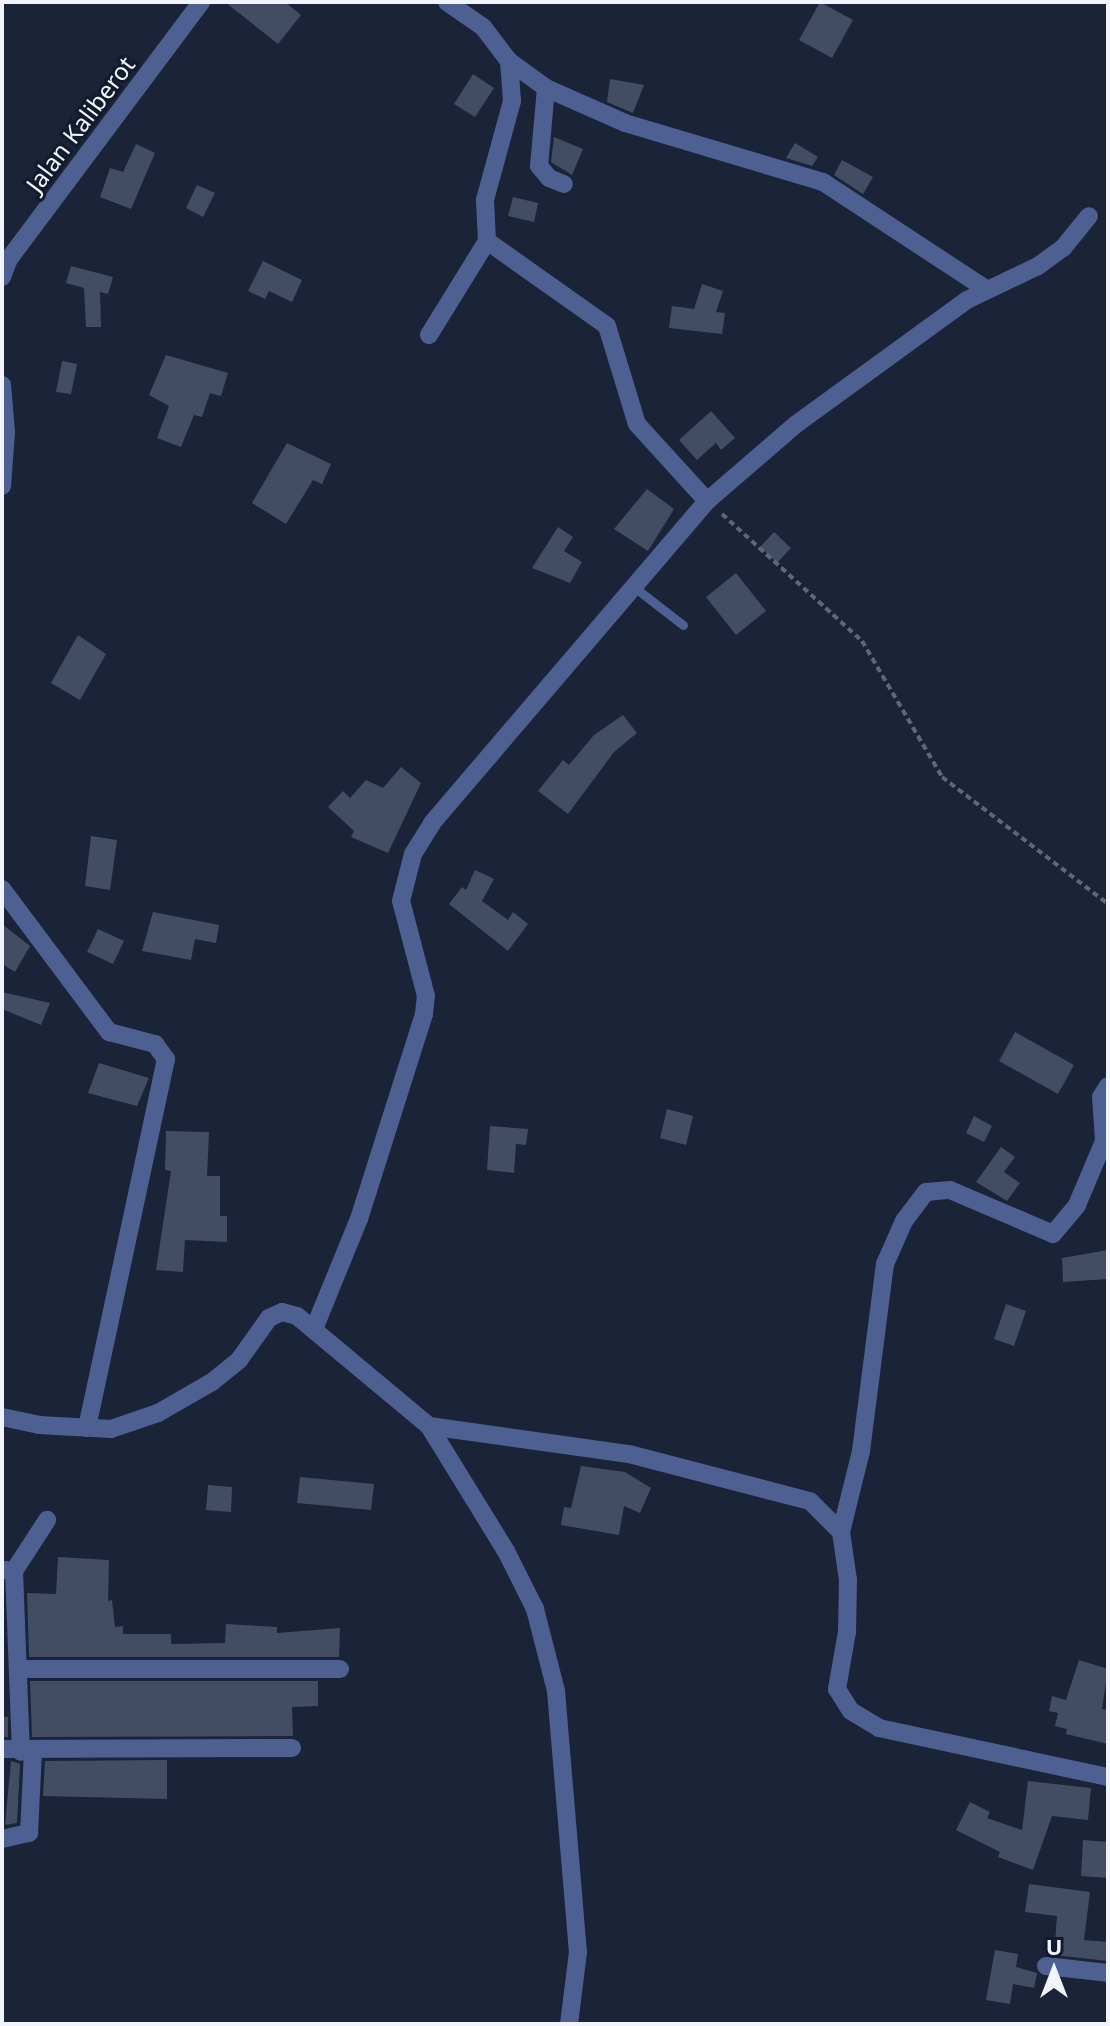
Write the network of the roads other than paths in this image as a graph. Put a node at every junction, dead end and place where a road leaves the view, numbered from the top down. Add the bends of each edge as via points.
1 (201, 2) edge
2 (447, 2) edge
3 (509, 61) junction
4 (546, 88) junction
5 (564, 184) dead end
6 (1089, 216) dead end
7 (487, 241) junction
8 (2, 277) edge
9 (986, 289) junction
10 (429, 335) dead end
11 (2, 385) edge
12 (2, 486) edge
13 (707, 501) junction
14 (634, 587) junction
15 (683, 625) dead end
16 (2, 889) edge
17 (1108, 1086) edge
18 (314, 1329) junction
19 (2, 1417) edge
20 (429, 1426) junction
21 (87, 1428) junction
22 (47, 1520) dead end
23 (841, 1532) junction
24 (8, 1570) edge
25 (22, 1669) junction
26 (340, 1669) dead end
27 (292, 1748) dead end
28 (18, 1751) edge
29 (1108, 1777) edge
30 (2, 1839) edge
31 (1046, 1966) dead end
32 (1108, 1973) edge
33 (569, 2024) edge

1 - 8 street, Jalan Kaliberot via 9,259
2 - 3 street via 483,27
3 - 4 street
3 - 7 street via 512,101 485,200
4 - 5 street via 539,166
4 - 9 street via 625,123 823,182
6 - 9 street via 1063,248 1038,266
7 - 10 street
7 - 13 street via 607,326 637,424
9 - 13 street via 795,425
11 - 12 street
13 - 14 street
14 - 15 lane
14 - 18 street via 432,823 413,854 401,901 426,996 424,1014 359,1219
16 - 21 street via 109,1032 155,1044 166,1059
17 - 23 street via 1101,1097 1104,1141 1077,1205 1053,1234 950,1190 926,1192 904,1221 885,1264 861,1451
18 - 20 street
18 - 21 street via 282,1312 269,1318 239,1360 212,1382 158,1413 111,1429
19 - 21 street
20 - 23 street via 629,1454 722,1477 810,1501
20 - 33 street via 535,1609 556,1691 578,1952
22 - 24 street
23 - 29 street via 848,1580 847,1632 837,1689 851,1711 879,1728
24 - 25 street
25 - 26 street
25 - 28 street
27 - 28 street
28 - 30 street via 29,1833
31 - 32 street

